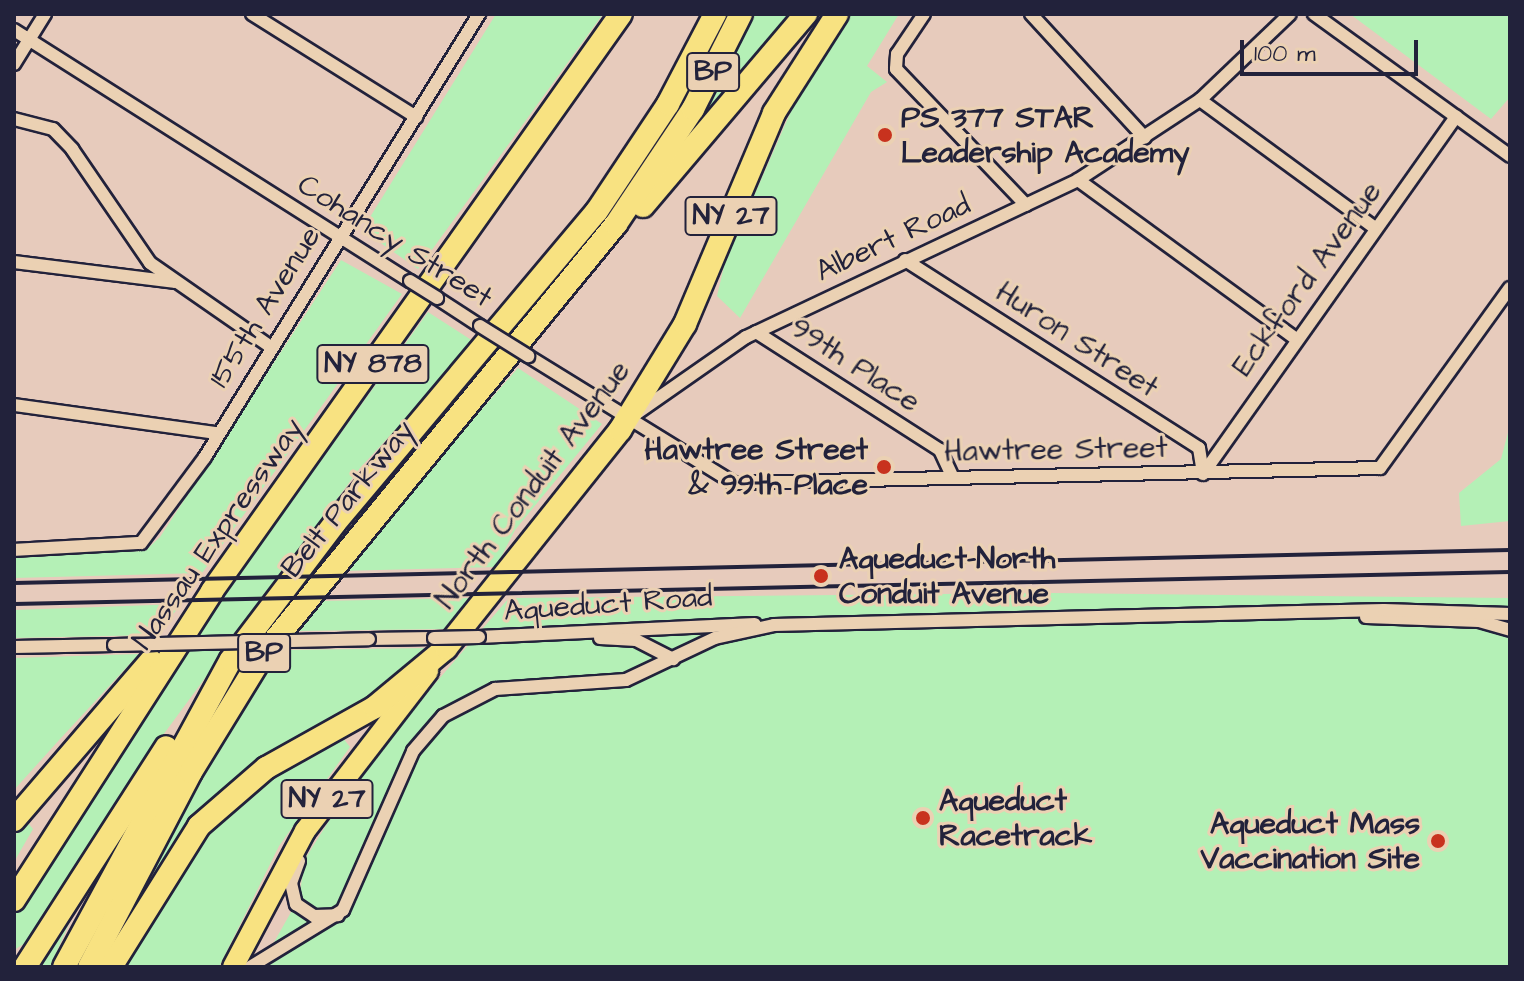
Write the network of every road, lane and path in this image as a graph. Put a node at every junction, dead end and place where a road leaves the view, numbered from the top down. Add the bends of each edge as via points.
1 (45, 14) edge
2 (252, 14) edge
3 (479, 14) edge
4 (621, 14) edge
5 (702, 14) edge
6 (715, 14) edge
7 (741, 14) edge
8 (806, 14) edge
9 (837, 14) edge
10 (924, 14) edge
11 (1031, 14) edge
12 (1290, 14) edge
13 (1314, 14) edge
14 (14, 30) edge
15 (29, 39) junction
16 (14, 64) edge
17 (1200, 100) junction
18 (416, 117) junction
19 (1456, 117) junction
20 (14, 119) edge
21 (657, 121) junction
22 (1145, 138) junction
23 (1510, 156) edge
24 (1078, 180) junction
25 (1026, 205) junction
26 (1375, 228) junction
27 (340, 237) junction
28 (905, 260) junction
29 (14, 262) edge
30 (574, 280) junction
31 (174, 282) junction
32 (1510, 288) edge
33 (756, 332) junction
34 (1295, 338) junction
35 (271, 347) junction
36 (14, 405) edge
37 (628, 420) junction
38 (216, 433) junction
39 (1203, 474) junction
40 (953, 478) junction
41 (734, 483) joint
42 (14, 550) edge
43 (212, 591) junction
44 (1351, 614) junction
45 (1510, 614) edge
46 (774, 625) junction
47 (1510, 630) edge
48 (560, 636) junction
49 (440, 643) junction
50 (14, 647) edge
51 (673, 659) junction
52 (219, 680) junction
53 (330, 794) junction
54 (14, 820) edge
55 (14, 900) edge
56 (338, 915) junction
57 (25, 967) edge
58 (64, 967) edge
59 (89, 967) edge
60 (111, 967) edge
61 (233, 967) edge
62 (250, 967) edge

1 - 15 street
2 - 18 street
3 - 18 street, 155th Avenue
4 - 43 highway, Nassau Expressway / NY 878
5 - 21 highway
6 - 21 highway, Belt Parkway / BP
7 - 30 highway, Belt Parkway / BP via 668,148
8 - 30 highway
9 - 37 highway, North Conduit Avenue / NY 27 via 774,113 685,324
10 - 25 street via 894,64
11 - 22 street
12 - 17 street, Albert Road
13 - 19 street
14 - 15 street, Cohancy Street
15 - 16 street
15 - 27 street, Cohancy Street
17 - 22 street, Albert Road
17 - 26 street
18 - 27 street, 155th Avenue
19 - 23 street
19 - 26 street, Eckford Avenue
20 - 31 street via 53,129 150,263
21 - 52 highway, Belt Parkway / BP via 558,261 328,531
22 - 24 street, Albert Road
24 - 25 street, Albert Road
24 - 34 street
25 - 28 street, Albert Road
26 - 34 street, Eckford Avenue
27 - 35 street, 155th Avenue
27 - 37 street, Cohancy Street, bridge
28 - 33 street, Albert Road
28 - 39 street, Huron Street via 1199,448
29 - 31 street
30 - 59 highway, Belt Parkway / BP via 264,653 177,798
31 - 35 street
32 - 39 street, Hawtree Street via 1380,468
33 - 37 street, Albert Road
33 - 40 street, 99th Place via 940,450
34 - 39 street, Eckford Avenue
35 - 38 street, 155th Avenue
36 - 38 street
37 - 41 street, Cohancy Street
37 - 49 highway, North Conduit Avenue / NY 27
38 - 42 street, 155th Avenue via 141,543
39 - 40 street, Hawtree Street
40 - 41 street, Hawtree Street
43 - 54 highway
43 - 55 highway, Nassau Expressway / NY 878
44 - 45 street, Aqueduct Road
44 - 46 street, Aqueduct Road
44 - 47 street, Aqueduct Road via 1479,621
46 - 48 street, Aqueduct Road via 708,623
46 - 51 street, Aqueduct Road via 715,638
48 - 49 street, Aqueduct Road, bridge
48 - 51 street via 630,639
49 - 50 street, Aqueduct Road, bridge via 369,639
49 - 53 main road, North Conduit Avenue / NY 27
49 - 60 highway via 383,701 266,768 222,803 166,871
51 - 56 street, Aqueduct Road via 617,681 495,689 443,716 400,772
52 - 57 highway via 134,792
52 - 58 highway, Belt Parkway / BP
53 - 56 street via 291,889 304,912
53 - 61 main road, North Conduit Avenue / NY 27
56 - 62 street via 270,949

